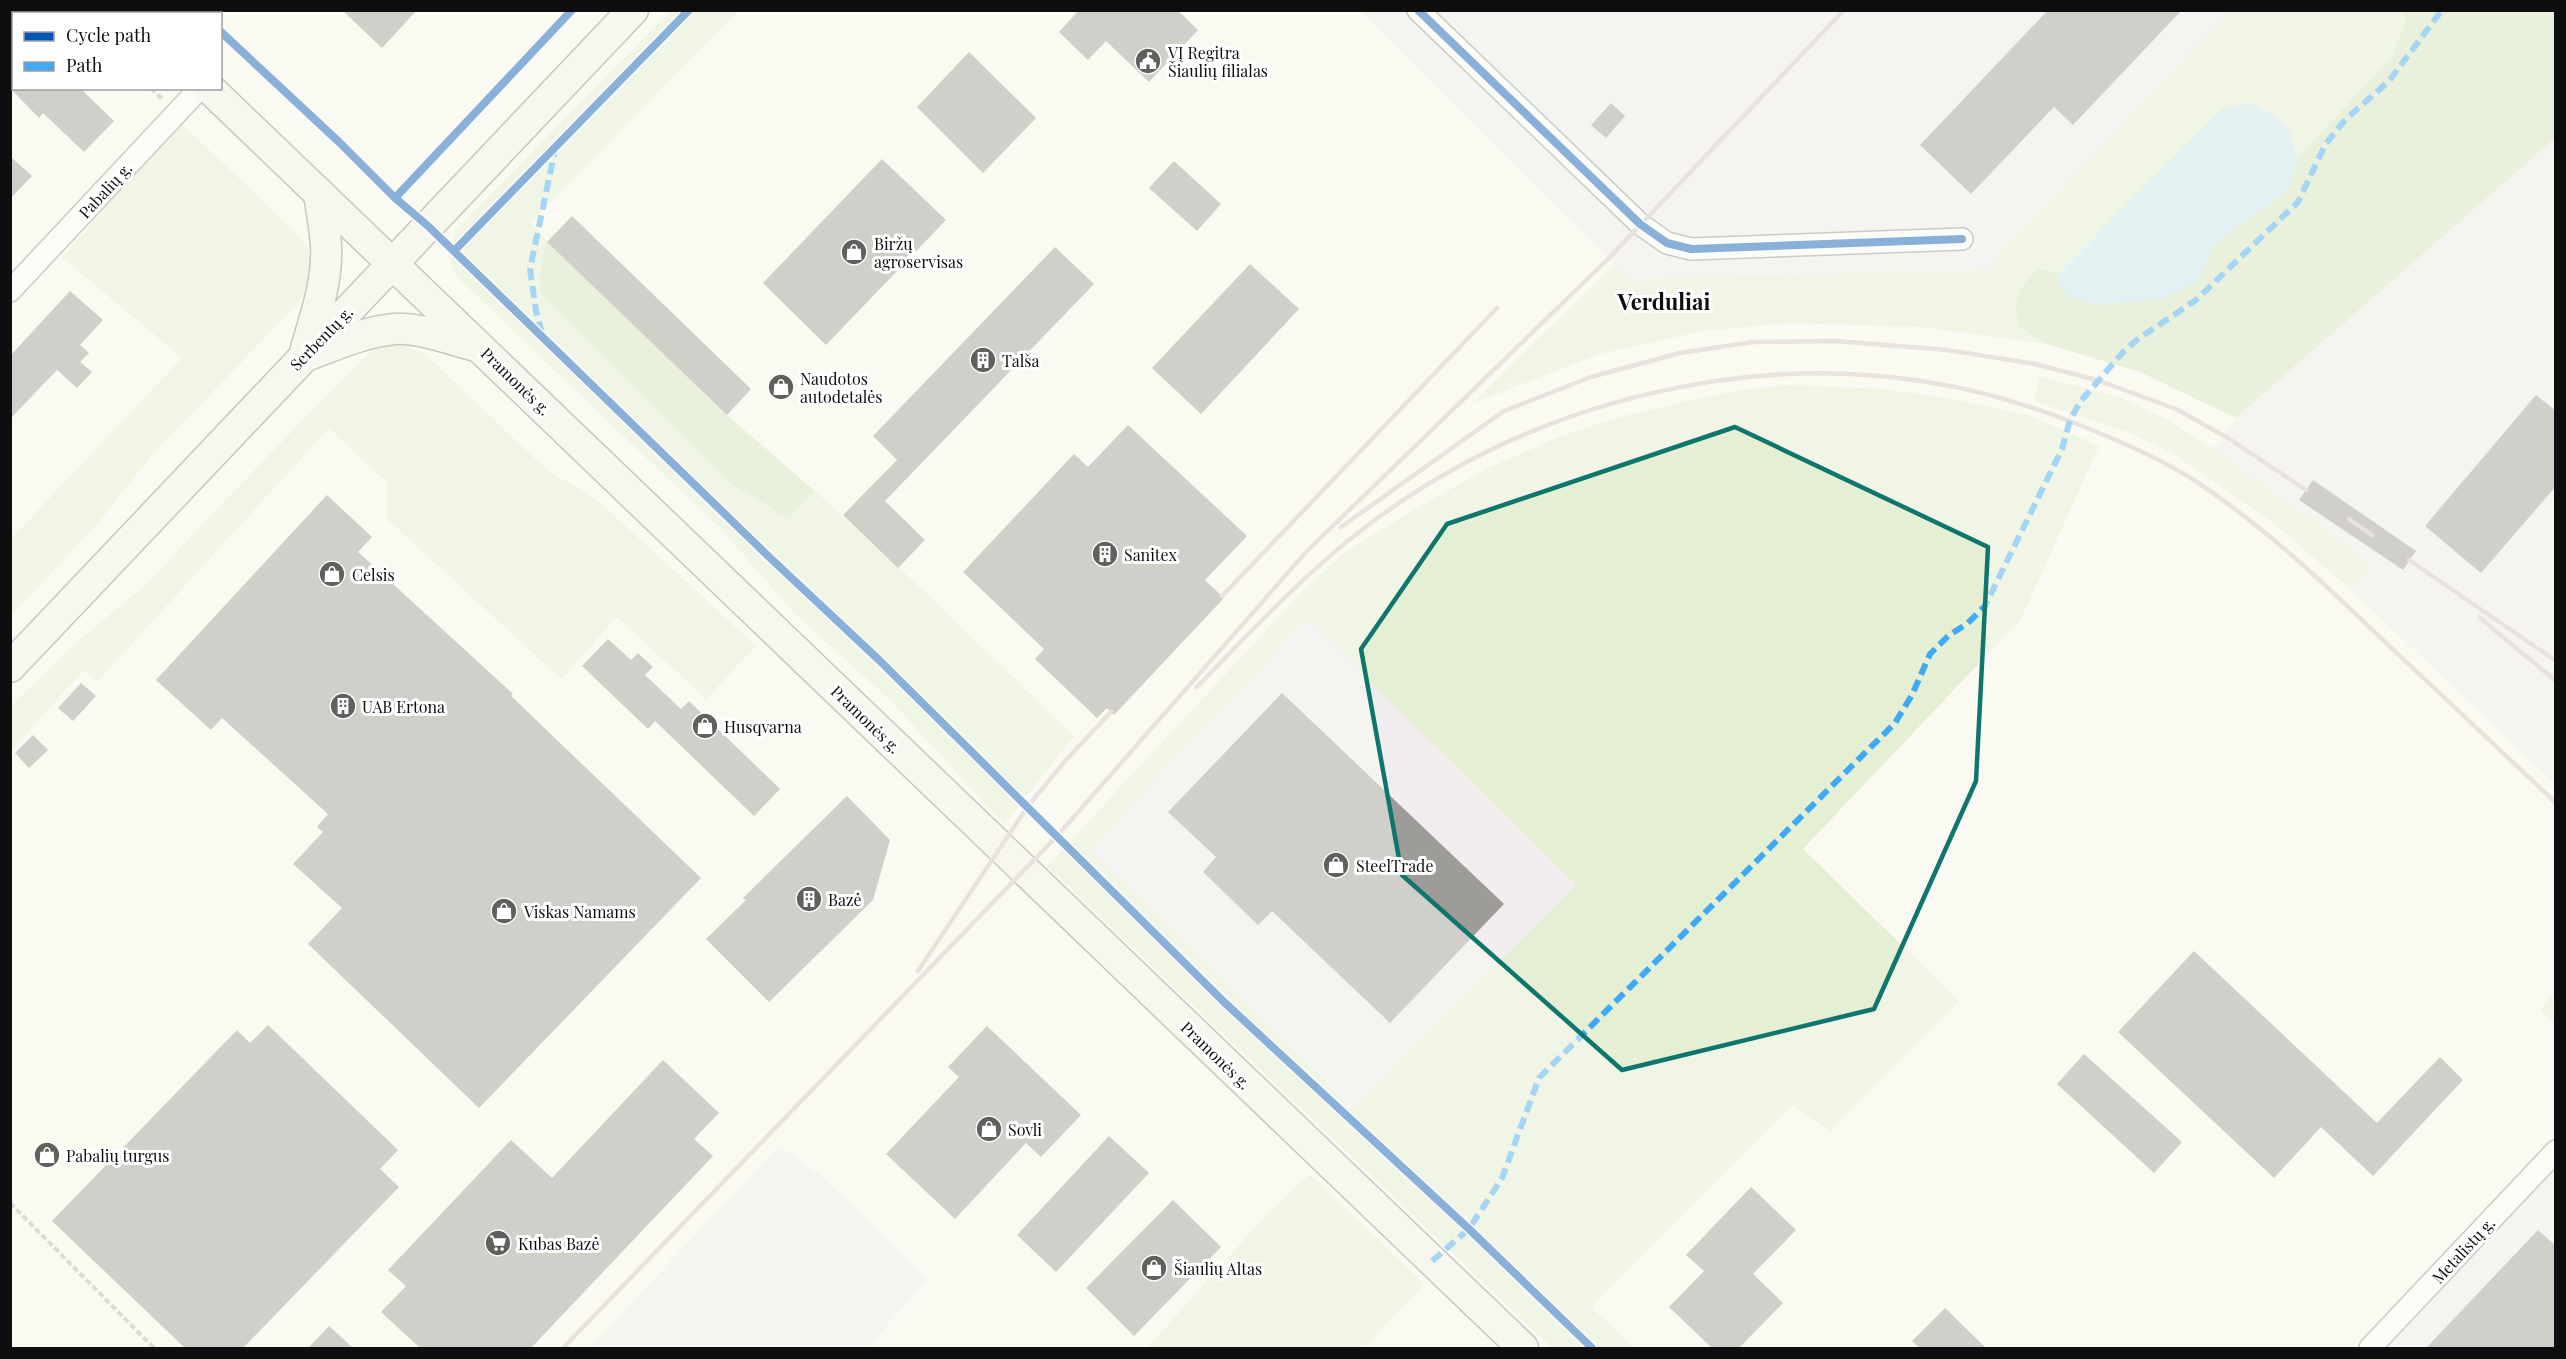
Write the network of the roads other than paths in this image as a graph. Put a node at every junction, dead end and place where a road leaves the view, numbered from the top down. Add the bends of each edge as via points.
1 (633, 10) edge
2 (1418, 10) edge
3 (198, 90) edge
4 (211, 90) edge
5 (319, 193) junction
6 (1962, 239) dead end
7 (393, 263) junction
8 (10, 291) edge
9 (479, 346) junction
10 (303, 358) junction
11 (10, 667) edge
12 (2556, 1151) edge
13 (1523, 1348) edge
14 (2370, 1348) edge

1 - 7 main road, Serbentų g.
2 - 6 street via 1640,224 1667,243 1691,249
3 - 8 street, Pabalių g.
4 - 5 main road, Pramonės g.
5 - 7 main road, Pramonės g.
5 - 10 main road via 325,268 321,300
7 - 9 main road, Pramonės g.
7 - 10 main road, Serbentų g.
9 - 10 main road via 396,329 360,337
9 - 13 main road, Pramonės g.
10 - 11 main road, Serbentų g.
12 - 14 street, Metalistų g.

